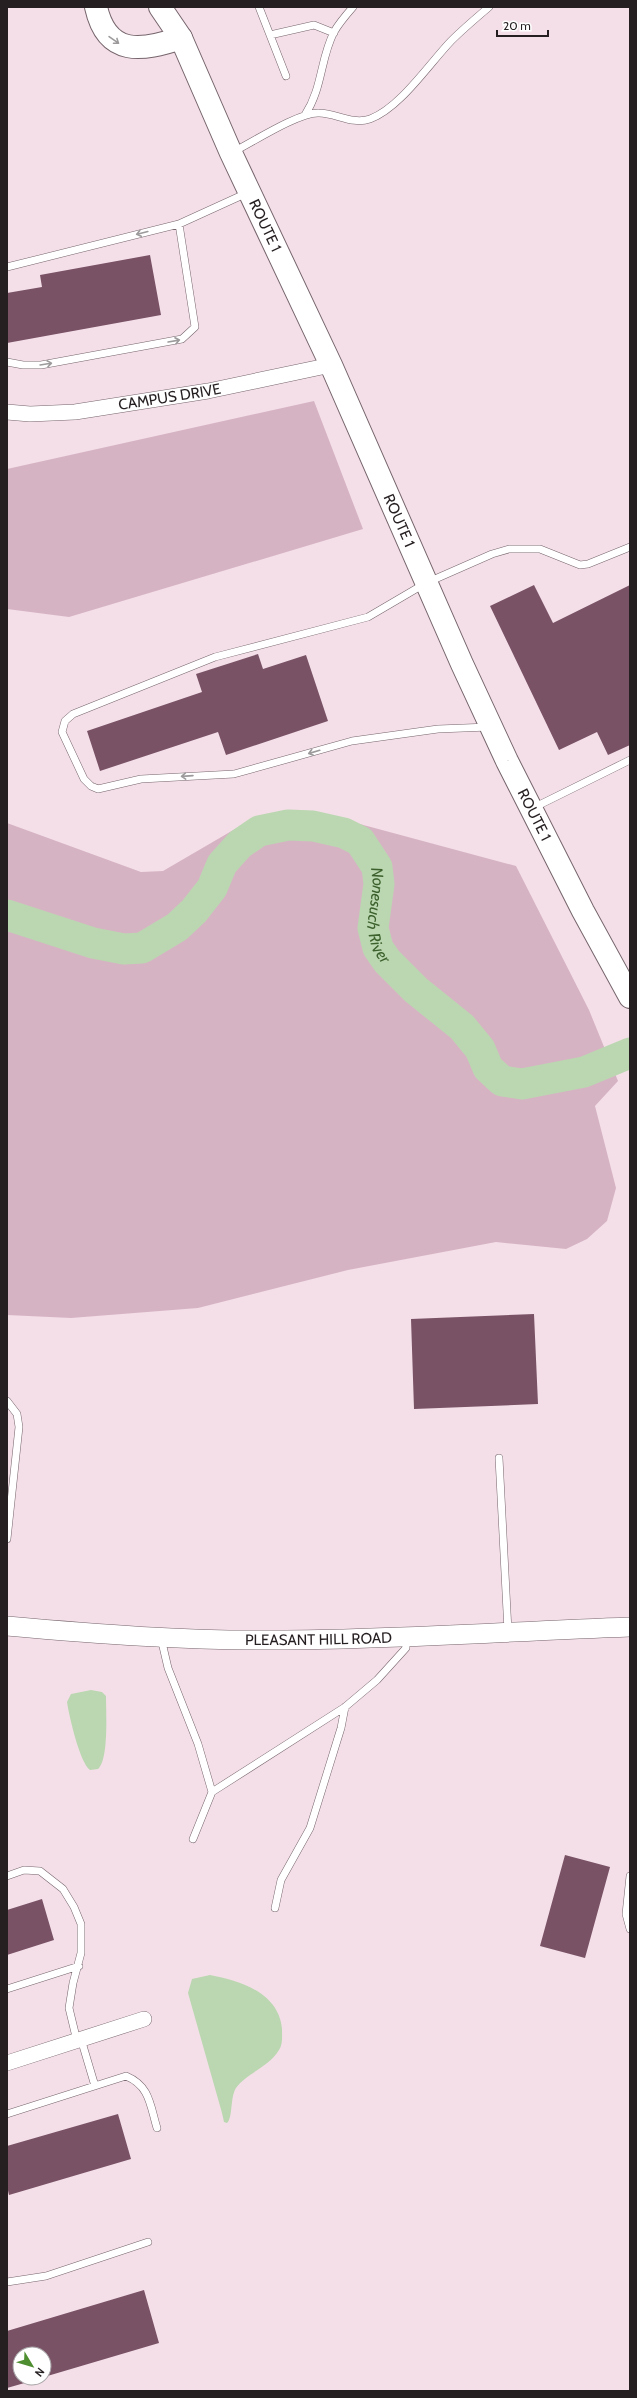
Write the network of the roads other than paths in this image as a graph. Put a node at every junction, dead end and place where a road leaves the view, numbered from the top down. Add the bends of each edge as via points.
1 (96, 7) edge
2 (160, 7) edge
3 (174, 7) edge
4 (259, 7) edge
5 (353, 7) edge
6 (489, 7) edge
7 (334, 33) junction
8 (270, 35) junction
9 (181, 38) junction
10 (286, 76) dead end
11 (305, 115) junction
12 (231, 153) junction
13 (250, 192) junction
14 (179, 224) junction
15 (7, 267) edge
16 (7, 362) edge
17 (331, 365) junction
18 (7, 412) edge
19 (630, 547) edge
20 (426, 583) junction
21 (491, 727) junction
22 (630, 760) edge
23 (531, 809) junction
24 (630, 997) edge
25 (7, 1401) edge
26 (500, 1458) dead end
27 (7, 1539) edge
28 (7, 1626) edge
29 (630, 1627) edge
30 (508, 1631) junction
31 (161, 1637) junction
32 (406, 1637) junction
33 (345, 1707) junction
34 (212, 1792) junction
35 (193, 1839) dead end
36 (7, 1876) edge
37 (630, 1876) edge
38 (275, 1908) dead end
39 (630, 1929) edge
40 (79, 1966) junction
41 (7, 1989) edge
42 (144, 2019) dead end
43 (79, 2040) junction
44 (7, 2063) edge
45 (95, 2086) junction
46 (7, 2114) edge
47 (157, 2128) dead end
48 (148, 2242) dead end
49 (7, 2282) edge

1 -> 9 main road via 105,32 114,41 129,47 146,48
2 - 9 main road, ROUTE 1
3 - 9 main road, ROUTE 1
4 - 8 lane
5 - 7 lane
6 - 11 lane via 465,27 405,92 381,113 370,119 358,121 319,113
7 - 8 lane via 314,25
7 - 11 lane via 319,87
8 - 10 lane
9 - 12 main road, ROUTE 1
11 - 12 lane
12 - 13 main road, ROUTE 1
13 - 14 lane
13 - 17 main road, ROUTE 1
14 -> 15 lane
16 -> 14 lane via 41,365 182,339 190,334 195,327
17 - 18 street, CAMPUS DRIVE via 208,390 75,412
17 - 20 main road, ROUTE 1
19 - 20 lane via 594,563 580,565 540,549 509,549
20 - 21 main road, ROUTE 1
21 -> 20 lane via 438,729 352,741 234,774 141,780 98,789 84,779 62,732 66,721 73,714 215,657 368,617
21 - 23 main road, ROUTE 1
22 - 23 lane
23 - 24 main road, ROUTE 1
25 - 27 lane via 18,1414 19,1427
26 - 30 lane
28 - 31 street, PLEASANT HILL ROAD
29 - 30 street, PLEASANT HILL ROAD
30 - 32 street, PLEASANT HILL ROAD
31 - 32 street, PLEASANT HILL ROAD via 277,1640
31 - 34 lane via 168,1668 198,1744
32 - 33 lane via 406,1648 377,1680
33 - 34 lane
33 - 38 lane via 310,1828 281,1880
34 - 35 lane
36 - 40 lane via 24,1870 40,1871 62,1889 81,1924
37 - 39 lane via 626,1914
40 - 41 lane
40 - 43 lane via 69,2008
42 - 43 street
43 - 44 street
43 - 45 lane
45 - 46 lane
45 - 47 lane via 126,2076 139,2081 147,2094
48 - 49 lane via 46,2276 21,2282

